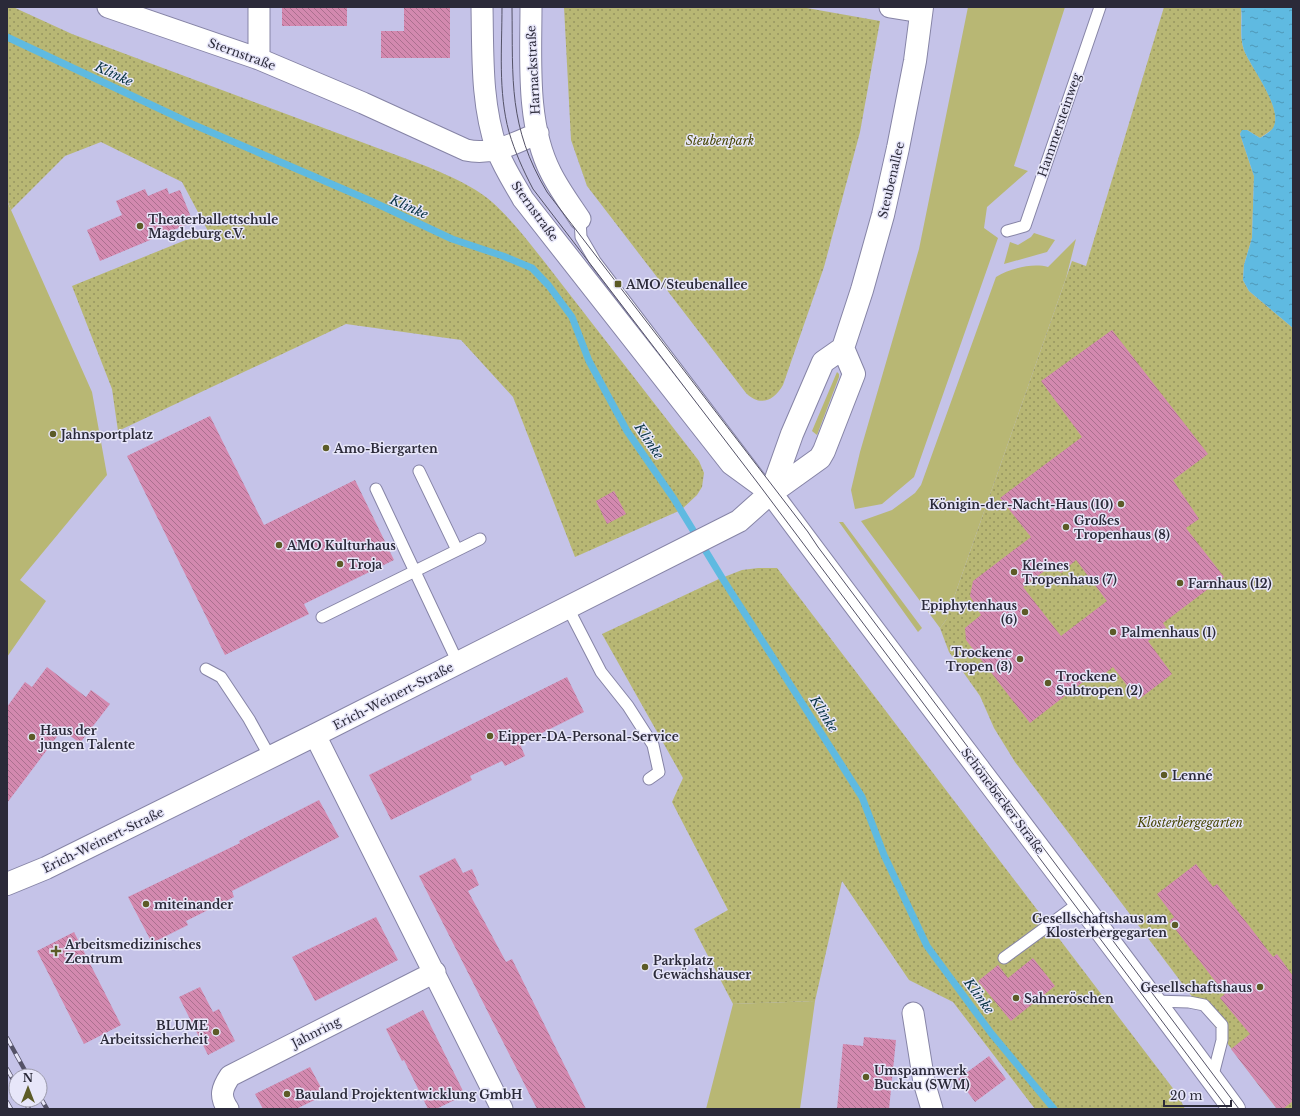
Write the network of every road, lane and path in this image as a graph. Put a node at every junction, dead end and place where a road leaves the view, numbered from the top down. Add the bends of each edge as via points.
1 (108, 7) edge
2 (259, 7) edge
3 (482, 7) edge
4 (531, 7) edge
5 (890, 7) edge
6 (1100, 7) edge
7 (922, 9) edge
8 (259, 60) junction
9 (538, 133) junction
10 (497, 150) junction
11 (580, 219) joint
12 (1007, 231) dead end
13 (843, 348) junction
14 (419, 472) dead end
15 (376, 489) dead end
16 (771, 493) junction
17 (480, 539) dead end
18 (457, 550) junction
19 (414, 570) junction
20 (568, 608) junction
21 (322, 617) dead end
22 (458, 663) junction
23 (206, 669) dead end
24 (315, 735) junction
25 (270, 757) junction
26 (649, 779) dead end
27 (7, 884) edge
28 (1079, 903) junction
29 (1004, 958) dead end
30 (434, 972) junction
31 (1153, 1001) junction
32 (913, 1013) dead end
33 (1212, 1079) junction
34 (228, 1109) edge
35 (502, 1109) edge
36 (932, 1109) edge
37 (1234, 1109) edge

1 - 8 street, Sternstraße
2 - 8 street
3 - 10 street via 483,82
4 - 9 street, Harnackstraße via 532,84
5 - 7 street
6 - 12 lane, Hammersteinweg via 1025,226
7 - 13 main road, Steubenallee via 915,61 893,170 875,246
8 - 10 street, Sternstraße via 363,103 466,150
9 - 10 street
9 - 11 street, Harnackstraße via 550,172
10 - 16 street, Sternstraße via 524,199 731,464
11 - 16 lane via 581,237 595,261
13 - 16 main road via 823,362 792,434
13 - 16 main road via 854,374 826,447 820,458
14 - 18 lane
15 - 19 lane
16 - 20 main road, Erich-Weinert-Straße via 739,521
16 - 28 main road, Schönebecker Straße
17 - 18 lane
18 - 19 lane
19 - 21 lane
19 - 22 lane
20 - 22 main road, Erich-Weinert-Straße
20 - 26 lane via 601,672 628,706 653,745 659,772
22 - 24 main road, Erich-Weinert-Straße
23 - 25 lane via 221,677
24 - 25 main road, Erich-Weinert-Straße
24 - 30 street
25 - 27 main road, Erich-Weinert-Straße via 46,868
28 - 29 lane
28 - 31 main road, Schönebecker Straße
30 - 34 street, Jahnring via 230,1076 222,1088 223,1102
30 - 35 street
31 - 33 main road, Schönebecker Straße
31 - 33 lane via 1204,1005 1222,1025 1222,1040
32 - 36 street via 924,1082
33 - 37 main road, Schönebecker Straße

